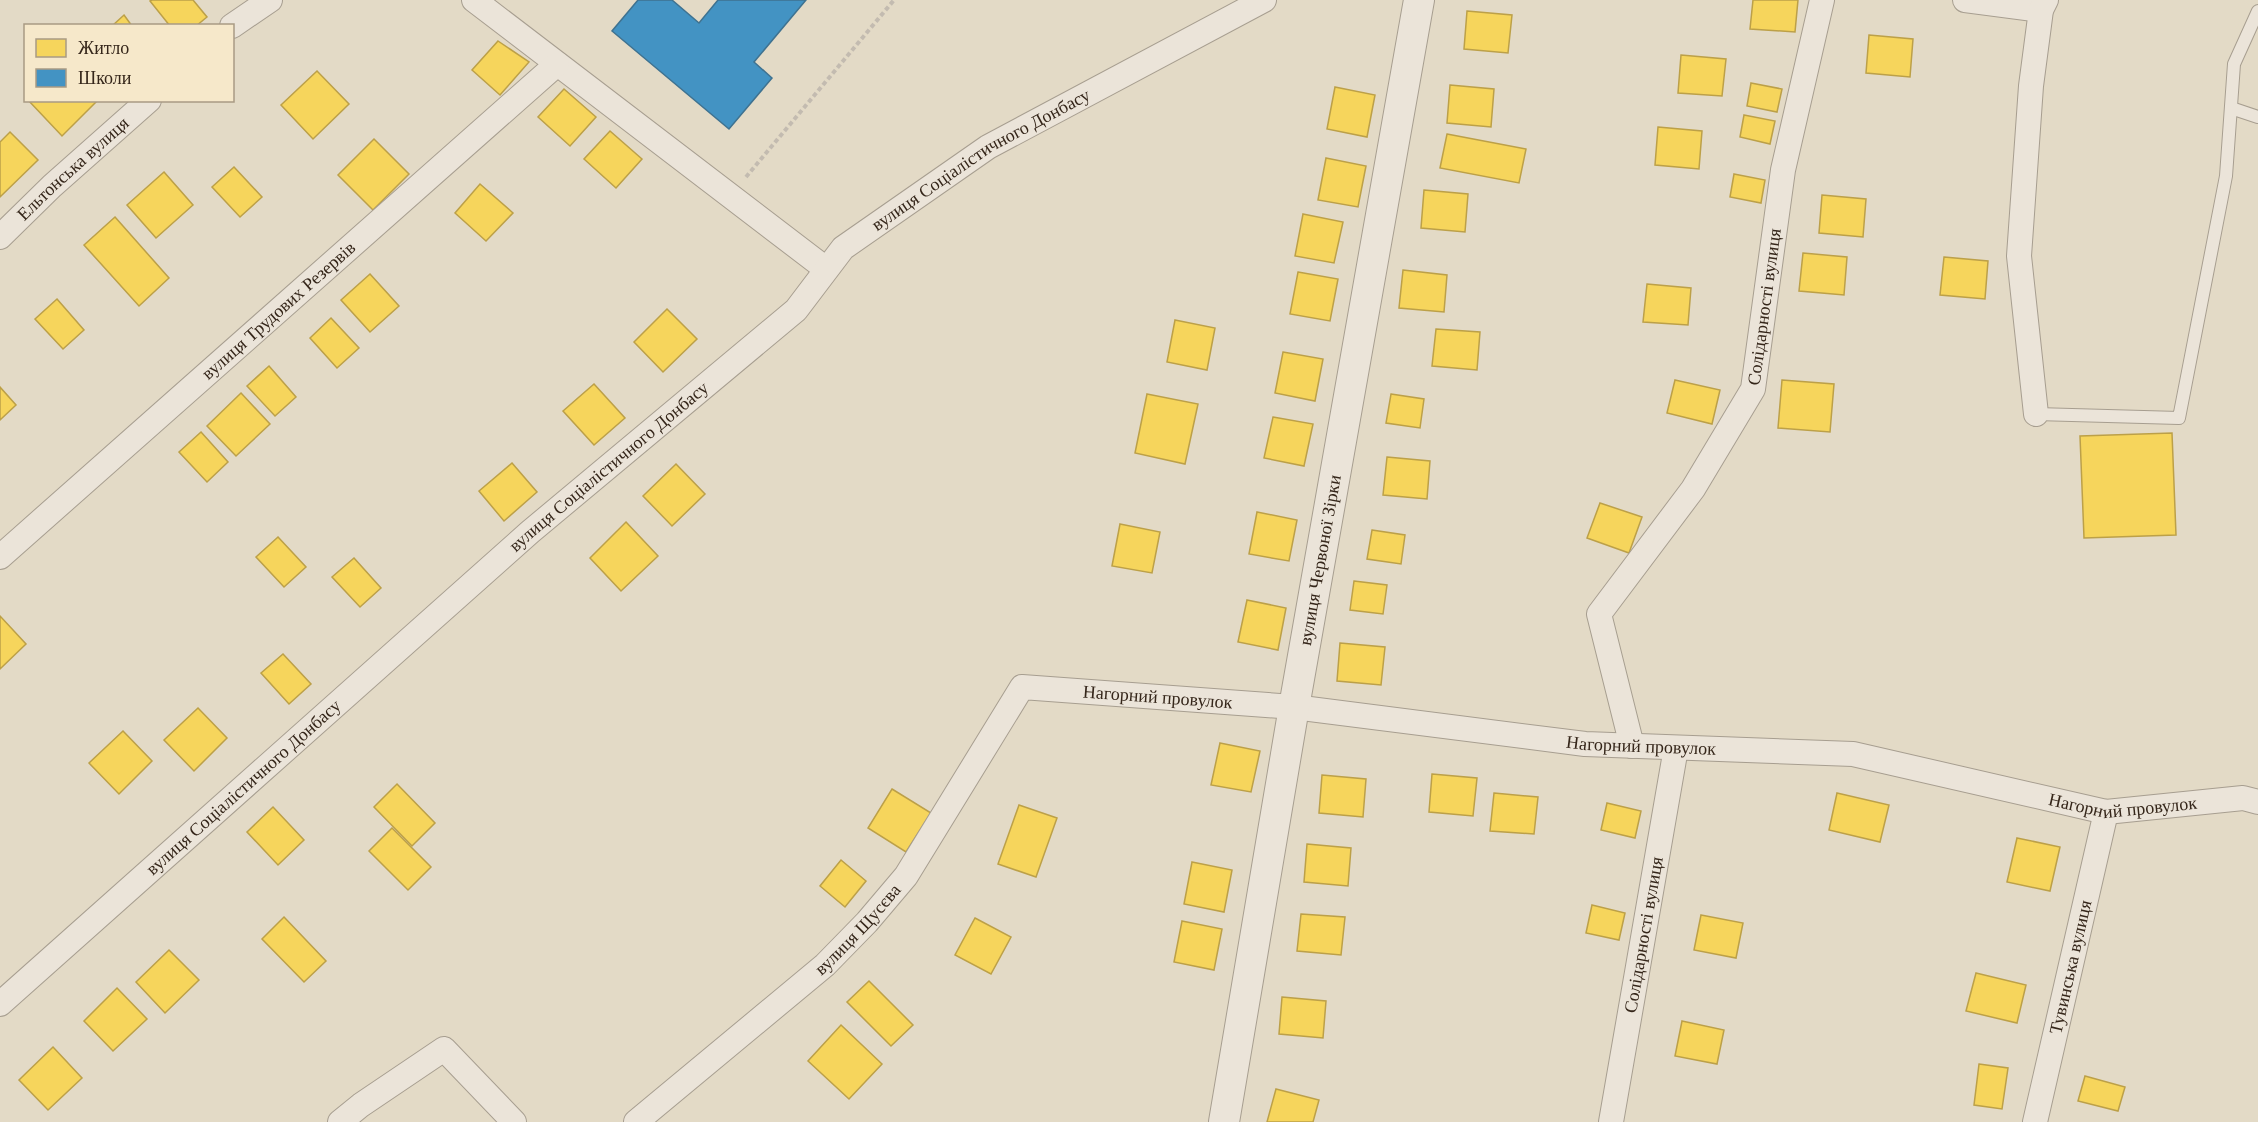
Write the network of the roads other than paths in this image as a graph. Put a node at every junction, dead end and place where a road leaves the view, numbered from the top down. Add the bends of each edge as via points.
1 (270, 0) edge
2 (474, 0) edge
3 (1264, 0) edge
4 (1419, 0) edge
5 (1822, 0) edge
6 (1965, 0) edge
7 (2043, 5) edge
8 (2258, 11) edge
9 (234, 25) edge
10 (557, 64) junction
11 (147, 102) edge
12 (2231, 108) junction
13 (2258, 117) edge
14 (0, 237) edge
15 (826, 269) junction
16 (2036, 414) joint
17 (0, 557) edge
18 (1022, 687) joint
19 (1294, 707) junction
20 (1632, 746) junction
21 (1676, 748) junction
22 (2258, 802) edge
23 (2106, 812) junction
24 (0, 1004) edge
25 (340, 1122) edge
26 (514, 1122) edge
27 (636, 1122) edge
28 (1224, 1122) edge
29 (1611, 1122) edge
30 (2035, 1122) edge

1 - 9 street
2 - 10 street
3 - 15 street, вулиця Соціалістичного Донбасу via 988,147 843,248
4 - 19 street, вулиця Червоної Зірки
5 - 20 street, Солідарності вулиця via 1783,170 1753,389 1693,489 1599,614
6 - 7 street
7 - 16 street via 2031,86 2019,256
8 - 12 lane via 2234,64
10 - 15 street
10 - 17 street, вулиця Трудових Резервів
11 - 14 street, Ельтонська вулиця
12 - 13 lane
12 - 16 lane via 2226,176 2179,418
15 - 24 street, вулиця Соціалістичного Донбасу via 796,310 530,532
18 - 19 street, Нагорний провулок
18 - 27 street, вулиця Щусєва via 906,876 867,922 825,965
19 - 20 street, Нагорний провулок via 1585,744
19 - 28 street, вулиця Червоної Зірки
20 - 21 street, Нагорний провулок
21 - 23 street, Нагорний провулок via 1853,754
21 - 29 street, Солідарності вулиця
22 - 23 street, Нагорний провулок via 2243,798
23 - 30 street, Тувинська вулиця
25 - 26 street via 444,1050

